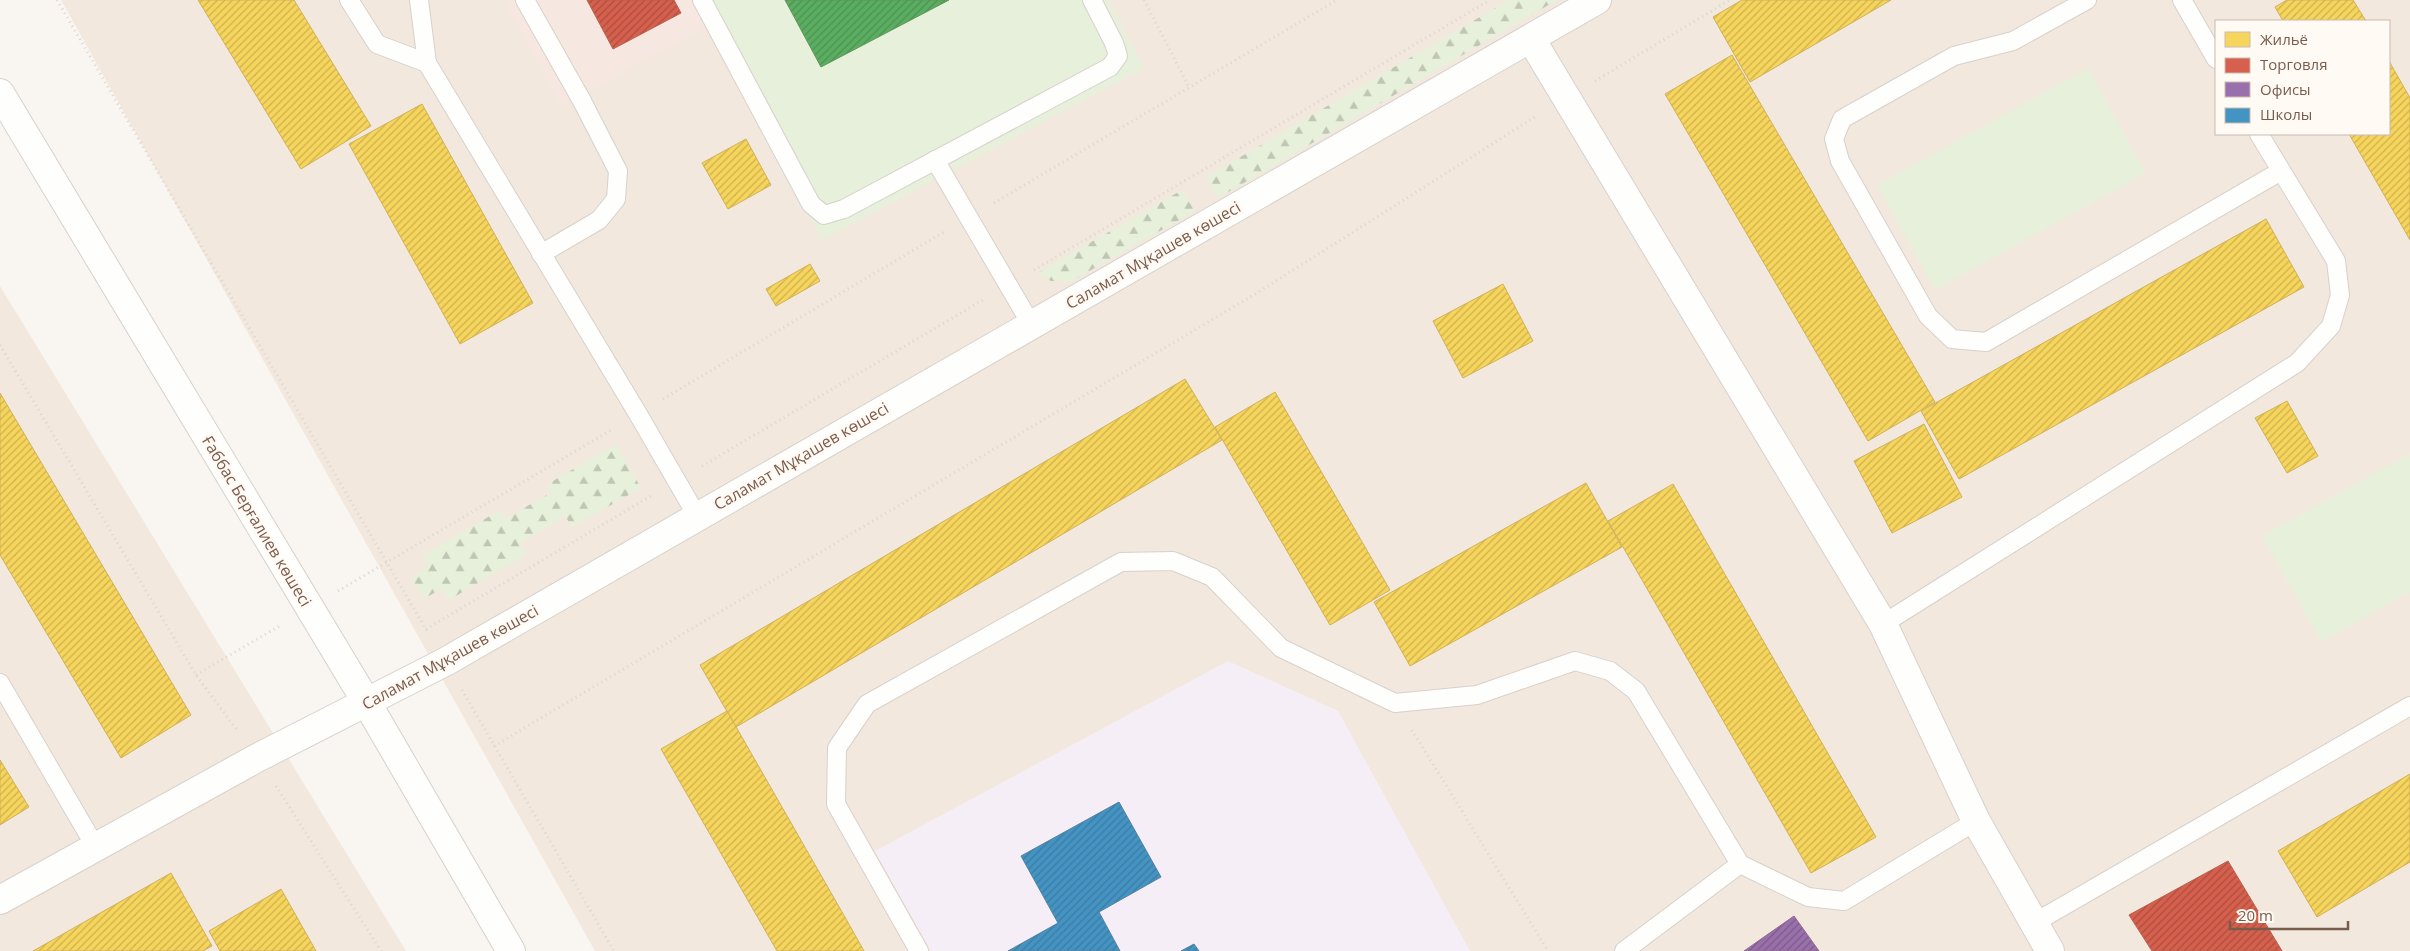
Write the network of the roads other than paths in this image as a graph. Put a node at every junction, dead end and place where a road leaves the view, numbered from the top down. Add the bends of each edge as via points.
1 (349, 0) edge
2 (419, 0) edge
3 (525, 0) edge
4 (702, 0) edge
5 (1092, 0) edge
6 (1597, 0) edge
7 (2087, 0) edge
8 (2182, 0) edge
9 (1531, 39) junction
10 (2215, 57) edge
11 (427, 63) junction
12 (0, 92) edge
13 (2260, 135) edge
14 (935, 160) junction
15 (2280, 171) junction
16 (541, 254) junction
17 (1031, 324) junction
18 (696, 516) junction
19 (1883, 624) junction
20 (1, 688) edge
21 (367, 703) junction
22 (2410, 706) edge
23 (1976, 821) junction
24 (95, 846) junction
25 (1740, 864) junction
26 (0, 900) edge
27 (2034, 923) junction
28 (511, 951) edge
29 (919, 951) edge
30 (1624, 951) edge
31 (2050, 951) edge

1 - 11 lane via 377,44
2 - 11 lane
3 - 16 lane via 618,171 616,199 599,220
4 - 14 lane via 811,204 824,214 844,209
5 - 14 lane via 1118,56 1110,67
6 - 9 street, Саламат Мұқашев көшесі
7 - 15 lane via 2012,41 1954,56 1842,119 1834,139 1840,161 1928,316 1952,339 1986,342
8 - 10 lane
9 - 17 street, Саламат Мұқашев көшесі
9 - 19 street
11 - 16 lane
12 - 21 street, Ғаббас Берғалиев көшесі
13 - 15 lane
14 - 17 lane
15 - 19 lane via 2336,261 2340,295 2331,326 2297,363
16 - 18 lane
17 - 18 street, Саламат Мұқашев көшесі
18 - 21 street, Саламат Мұқашев көшесі via 445,662
19 - 23 street
20 - 24 lane
21 - 24 street, Саламат Мұқашев көшесі
21 - 28 street, Ғаббас Берғалиев көшесі
22 - 27 lane
23 - 25 lane via 1844,901 1808,897
23 - 27 street
24 - 26 street, Саламат Мұқашев көшесі
25 - 29 lane via 1636,691 1610,671 1576,661 1477,695 1395,703 1281,648 1212,577 1173,561 1121,562 868,704 836,748 836,804
25 - 30 lane
27 - 31 street

